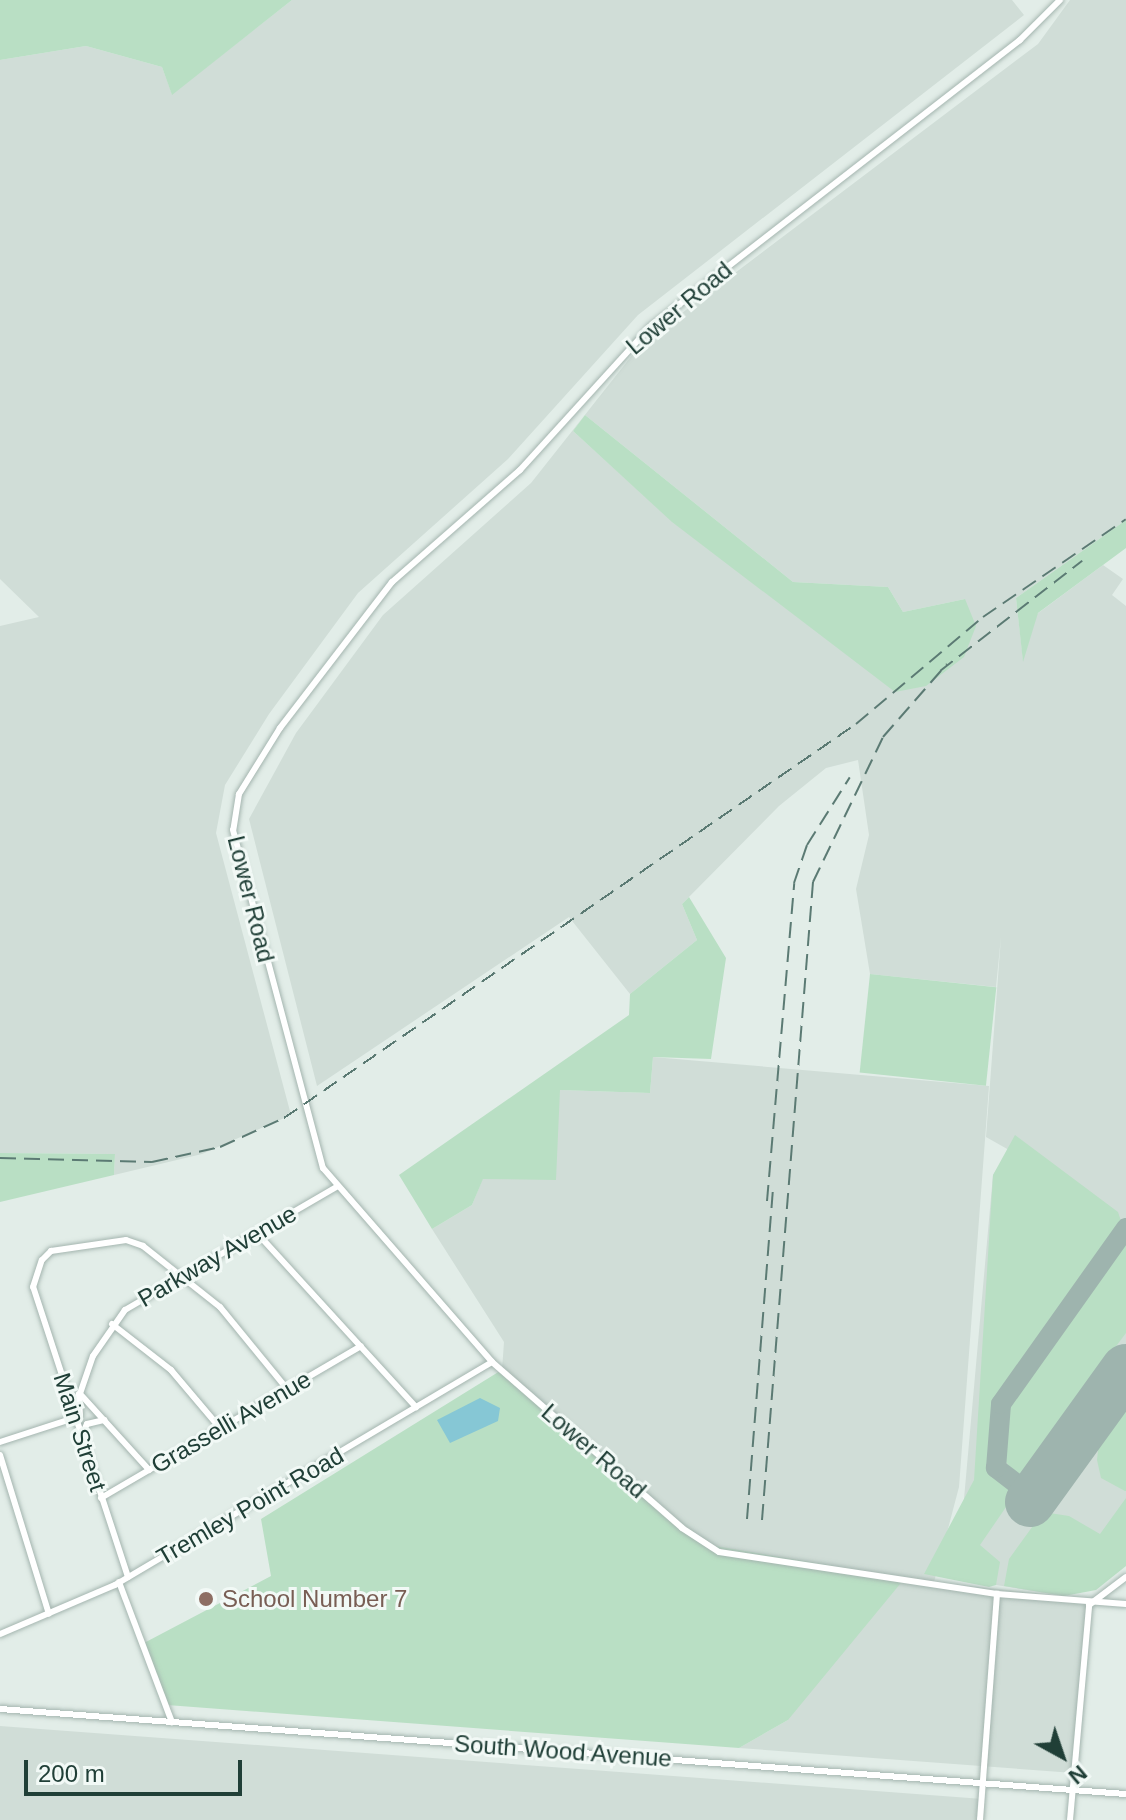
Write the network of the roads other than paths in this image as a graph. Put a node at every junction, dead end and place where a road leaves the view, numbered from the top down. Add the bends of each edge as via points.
1 (1060, 0) edge
2 (336, 1187) junction
3 (257, 1233) junction
4 (179, 1273) junction
5 (112, 1324) junction
6 (361, 1346) junction
7 (492, 1362) junction
8 (287, 1389) junction
9 (79, 1394) junction
10 (416, 1407) junction
11 (73, 1416) junction
12 (108, 1421) junction
13 (220, 1428) junction
14 (81, 1439) junction
15 (0, 1442) edge
16 (0, 1455) edge
17 (149, 1470) junction
18 (101, 1498) junction
19 (128, 1577) junction
20 (1126, 1577) edge
21 (119, 1582) junction
22 (997, 1594) junction
23 (1126, 1604) edge
24 (1089, 1605) junction
25 (49, 1614) junction
26 (0, 1634) edge
27 (0, 1709) edge
28 (172, 1722) junction
29 (982, 1783) junction
30 (1071, 1790) junction
31 (1126, 1794) edge
32 (980, 1820) edge
33 (1070, 1820) edge

1 - 2 street, Lower Road via 1020,40 631,345 535,456 374,600 247,781 235,806 235,843 319,1159
2 - 3 street, Parkway Avenue
2 - 7 street, Lower Road
3 - 4 street, Parkway Avenue
3 - 6 street
4 - 5 street, Parkway Avenue
4 - 8 street via 220,1307
4 - 11 street, Main Street via 126,1240 51,1251 34,1271 33,1287
5 - 9 street, Parkway Avenue
5 - 13 street via 171,1370
6 - 8 street, Grasselli Avenue
6 - 10 street
7 - 10 street, Tremley Point Road
7 - 22 street, Lower Road via 719,1552
8 - 13 street, Grasselli Avenue
9 - 11 street, Parkway Avenue
9 - 12 street
10 - 19 street, Tremley Point Road
11 - 14 street, Main Street
11 - 15 street
12 - 14 street via 87,1424
12 - 17 street
13 - 17 street, Grasselli Avenue
14 - 18 street, Main Street
16 - 25 street
17 - 18 street, Grasselli Avenue
18 - 19 street, Main Street
19 - 21 street, Tremley Point Road
20 - 24 street
21 - 25 street, Tremley Point Road
21 - 28 street
22 - 24 street, Lower Road
22 - 29 street
23 - 24 street, Lower Road
24 - 30 street
25 - 26 street, Tremley Point Road
27 - 28 street, South Wood Avenue
28 - 29 street, South Wood Avenue
29 - 30 street, South Wood Avenue
29 - 32 street
30 - 31 street, South Wood Avenue
30 - 33 street

